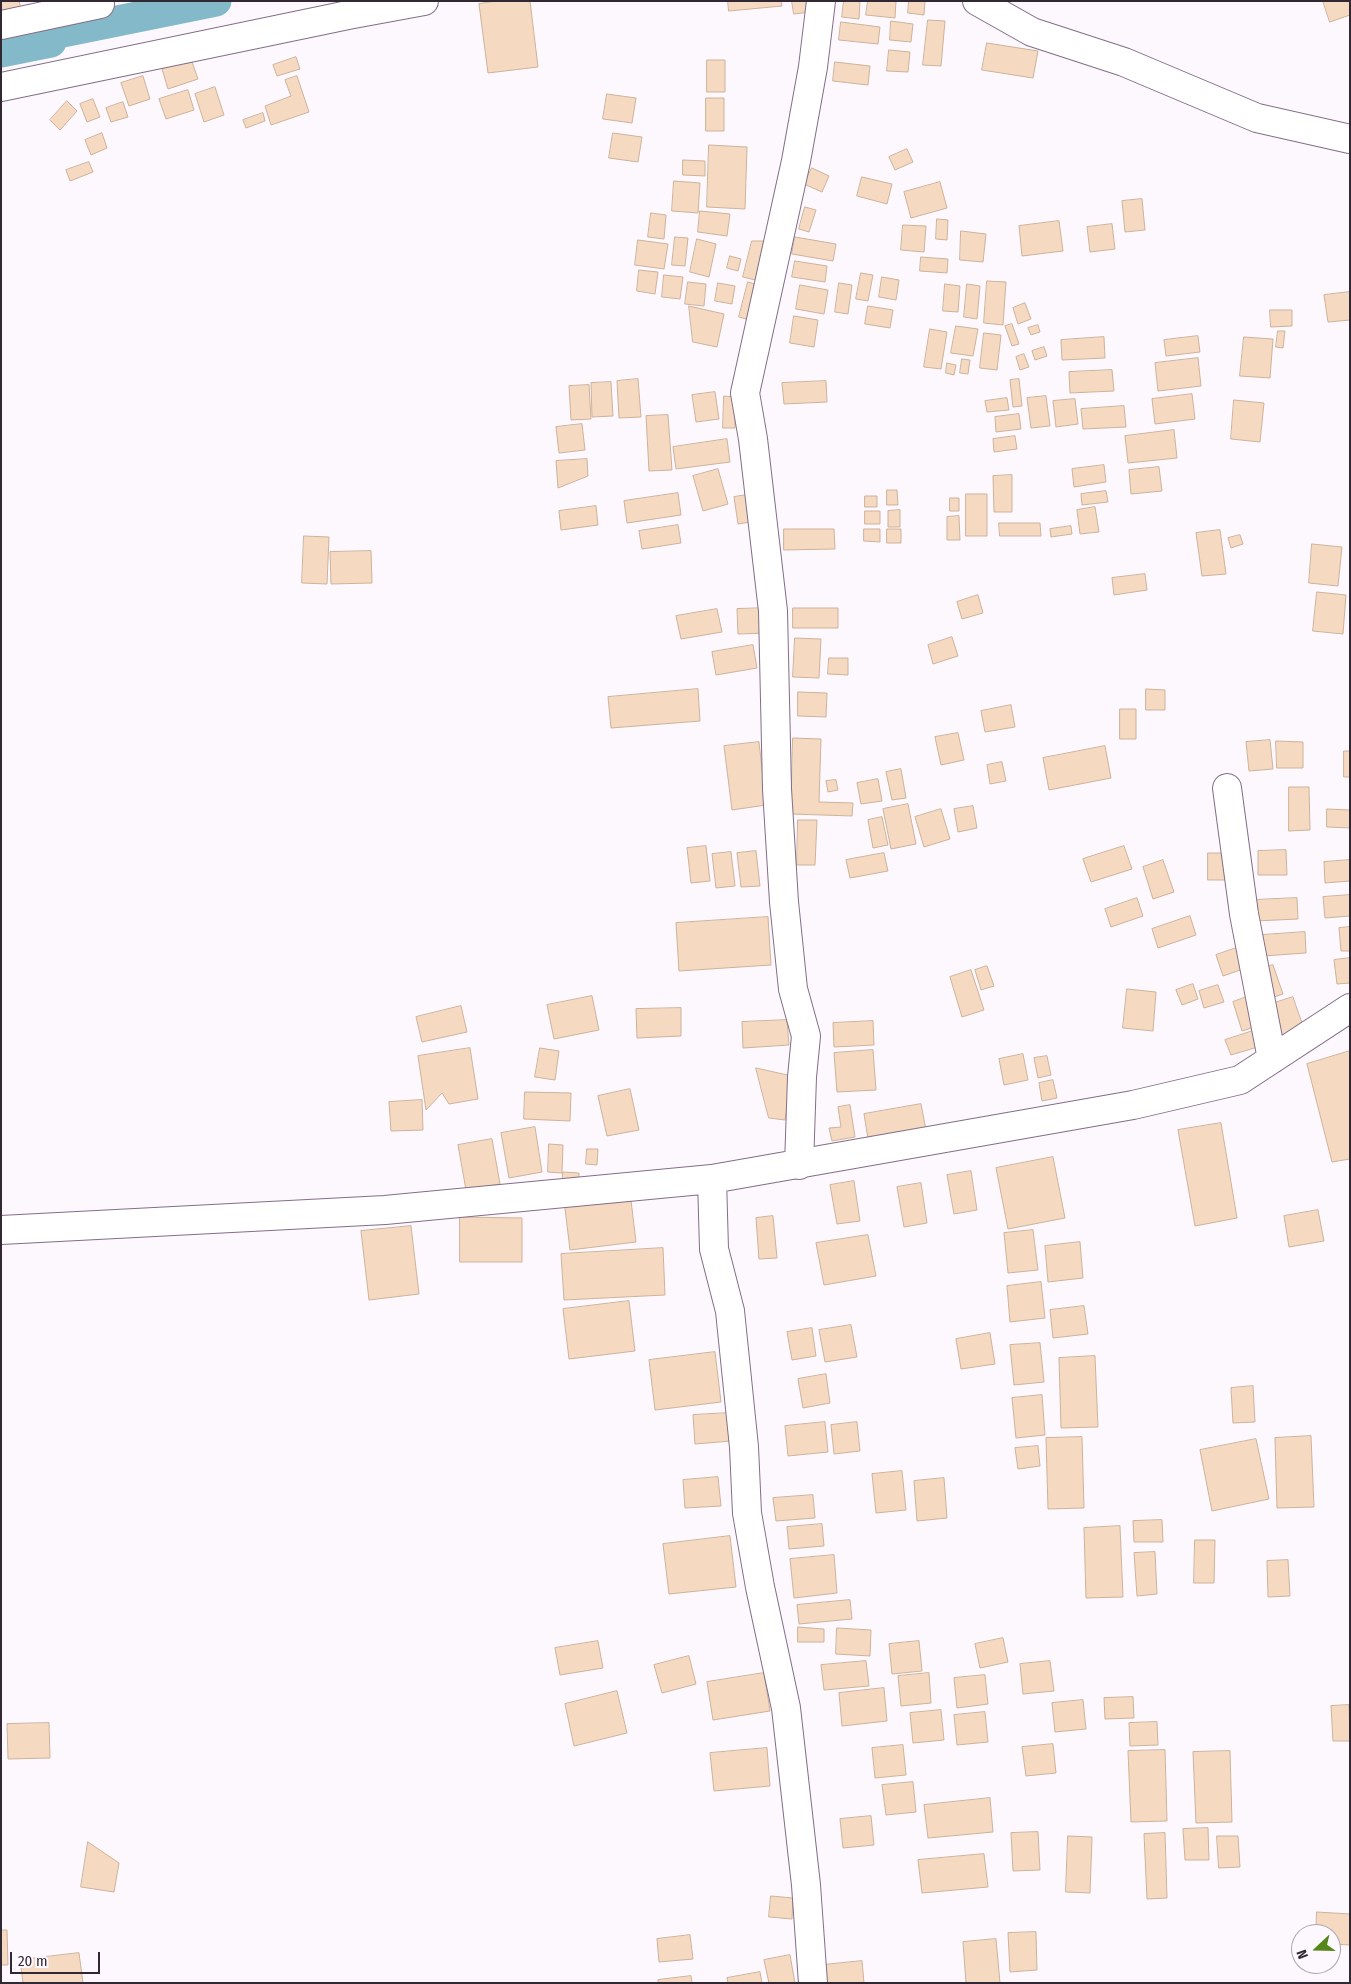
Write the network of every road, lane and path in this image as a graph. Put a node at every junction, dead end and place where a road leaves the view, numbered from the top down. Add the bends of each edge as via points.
1 (424, 1) edge
2 (821, 1) edge
3 (977, 1) edge
4 (100, 4) dead end
5 (1, 25) edge
6 (1, 87) edge
7 (1350, 139) edge
8 (1227, 788) dead end
9 (1350, 1008) edge
10 (1272, 1059) junction
11 (799, 1164) junction
12 (712, 1178) junction
13 (1, 1230) edge
14 (813, 1983) edge

1 - 6 street
2 - 11 street via 814,66 796,161 745,393 773,611 777,789 784,902 793,989 806,1036
3 - 7 street via 1032,32 1124,62 1257,118
4 - 5 street
8 - 10 street via 1244,914
9 - 10 street
10 - 11 street via 1240,1080 1133,1105
11 - 12 street
12 - 13 street via 384,1210
12 - 14 street via 714,1249 730,1311 744,1447 747,1513 786,1708 806,1885

